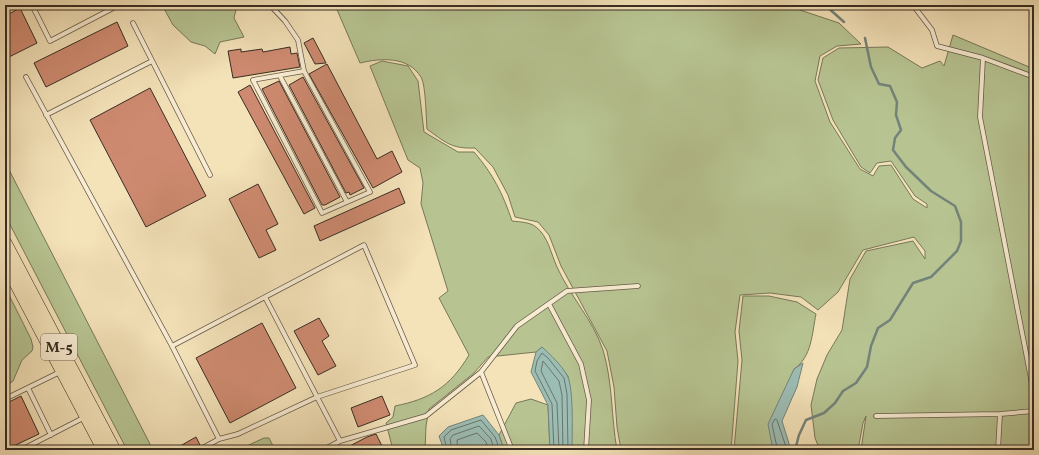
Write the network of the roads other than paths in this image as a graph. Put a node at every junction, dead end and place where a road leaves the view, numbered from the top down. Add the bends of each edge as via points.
1 (32, 5) edge
2 (119, 5) edge
3 (270, 5) edge
4 (913, 5) edge
5 (133, 23) dead end
6 (983, 58) junction
7 (152, 61) junction
8 (304, 71) junction
9 (280, 76) junction
10 (26, 77) dead end
11 (1034, 77) edge
12 (46, 115) junction
13 (210, 175) dead end
14 (347, 202) junction
15 (5, 243) edge
16 (5, 262) edge
17 (638, 286) dead end
18 (265, 297) junction
19 (549, 304) junction
20 (172, 346) junction
21 (61, 371) junction
22 (481, 372) junction
23 (28, 388) junction
24 (1034, 394) edge
25 (317, 397) junction
26 (5, 399) edge
27 (1034, 411) edge
28 (1000, 414) junction
29 (876, 416) dead end
30 (86, 417) junction
31 (50, 435) junction
32 (219, 439) junction
33 (340, 441) junction
34 (21, 450) edge
35 (104, 450) edge
36 (114, 450) edge
37 (198, 450) edge
38 (323, 450) edge
39 (512, 450) edge
40 (586, 450) edge
41 (998, 450) edge

1 - 2 lane via 50,41
3 - 8 lane via 298,40
4 - 6 lane via 932,30 937,46
5 - 7 lane
6 - 11 lane
6 - 24 lane via 980,118
7 - 12 lane
7 - 13 lane
8 - 9 lane
8 - 14 lane via 370,192
9 - 14 lane
9 - 14 lane via 253,80 322,213
10 - 12 lane
12 - 20 lane
15 - 36 highway, М-5
16 - 21 highway, М-5
17 - 19 lane via 567,291
18 - 20 lane
18 - 25 lane
18 - 25 lane via 364,245 415,365
19 - 22 lane via 517,326
19 - 40 lane via 581,364 589,400
20 - 32 lane
21 - 23 lane
21 - 30 highway, М-5
22 - 33 lane via 426,416
22 - 39 lane
23 - 26 lane
23 - 31 lane
25 - 32 lane via 238,434
25 - 33 lane
27 - 28 lane
28 - 29 lane
28 - 41 lane
30 - 31 lane
30 - 35 highway, М-5
31 - 34 lane
32 - 37 lane
33 - 38 lane

